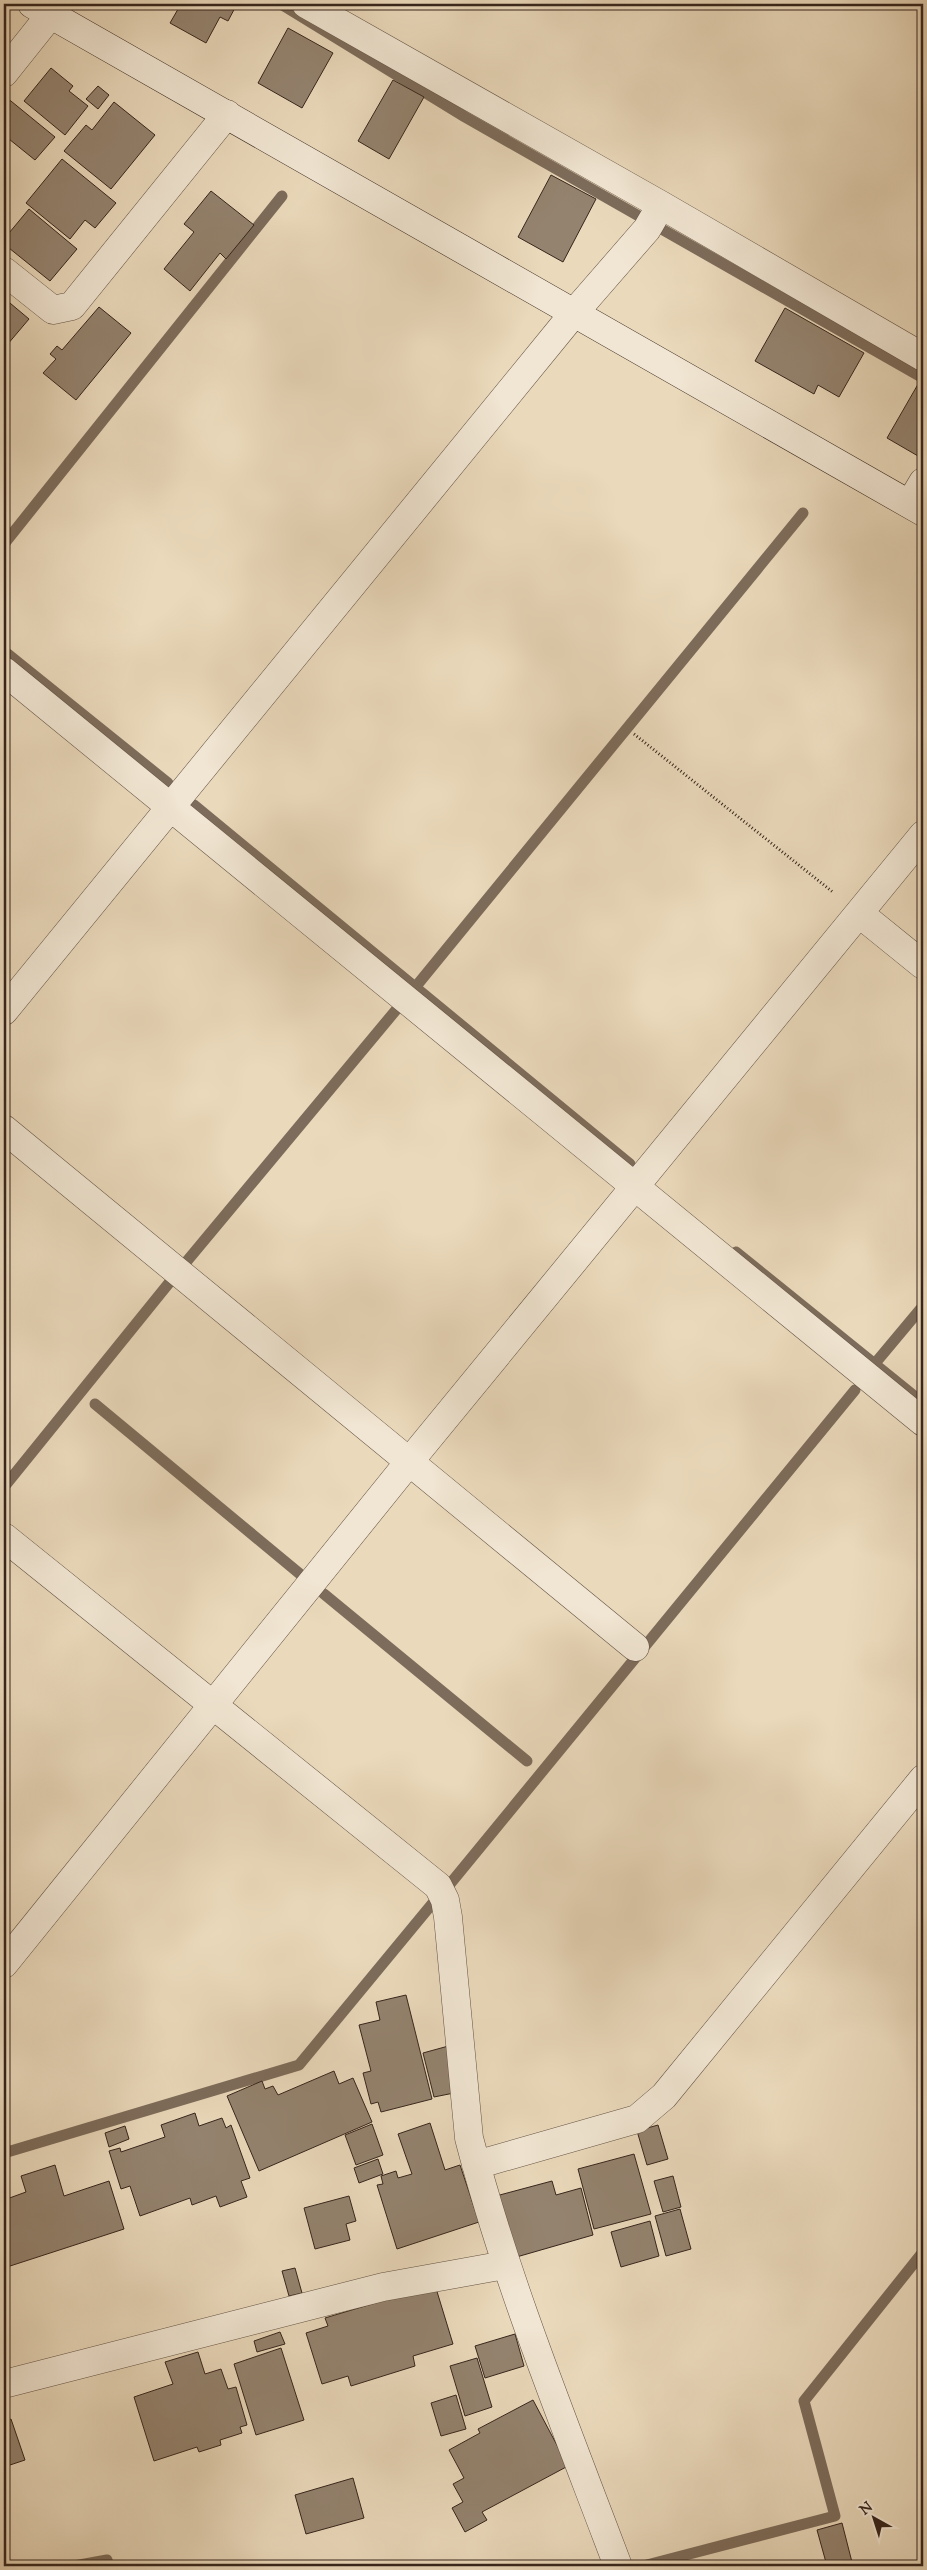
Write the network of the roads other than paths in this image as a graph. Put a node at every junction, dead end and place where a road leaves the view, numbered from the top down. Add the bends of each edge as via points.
1 (306, 4) edge
2 (48, 7) edge
3 (4, 73) edge
4 (227, 114) junction
5 (655, 216) junction
6 (4, 271) edge
7 (574, 313) junction
8 (923, 357) edge
9 (919, 500) edge
10 (4, 671) edge
11 (170, 807) junction
12 (923, 835) edge
13 (860, 914) junction
14 (923, 965) edge
15 (4, 1011) edge
16 (4, 1129) edge
17 (635, 1187) junction
18 (923, 1422) edge
19 (409, 1462) junction
20 (4, 1537) edge
21 (635, 1647) dead end
22 (212, 1707) junction
23 (923, 1779) edge
24 (4, 1964) edge
25 (476, 2165) junction
26 (505, 2265) junction
27 (4, 2384) edge
28 (618, 2566) edge

1 - 5 street
2 - 3 street
2 - 4 street
4 - 6 street via 72,306 53,310
4 - 7 street
5 - 7 street
5 - 8 street
7 - 9 street
7 - 11 street
10 - 11 street
11 - 15 street
11 - 17 street
12 - 13 street
13 - 14 street
13 - 17 street
16 - 19 street
17 - 18 street
17 - 19 street
19 - 21 street
19 - 22 street
20 - 22 street
22 - 24 street
22 - 25 street via 438,1886 448,1917 468,2138
23 - 25 street via 664,2096 637,2119
25 - 26 street
26 - 27 street via 383,2287
26 - 28 street

